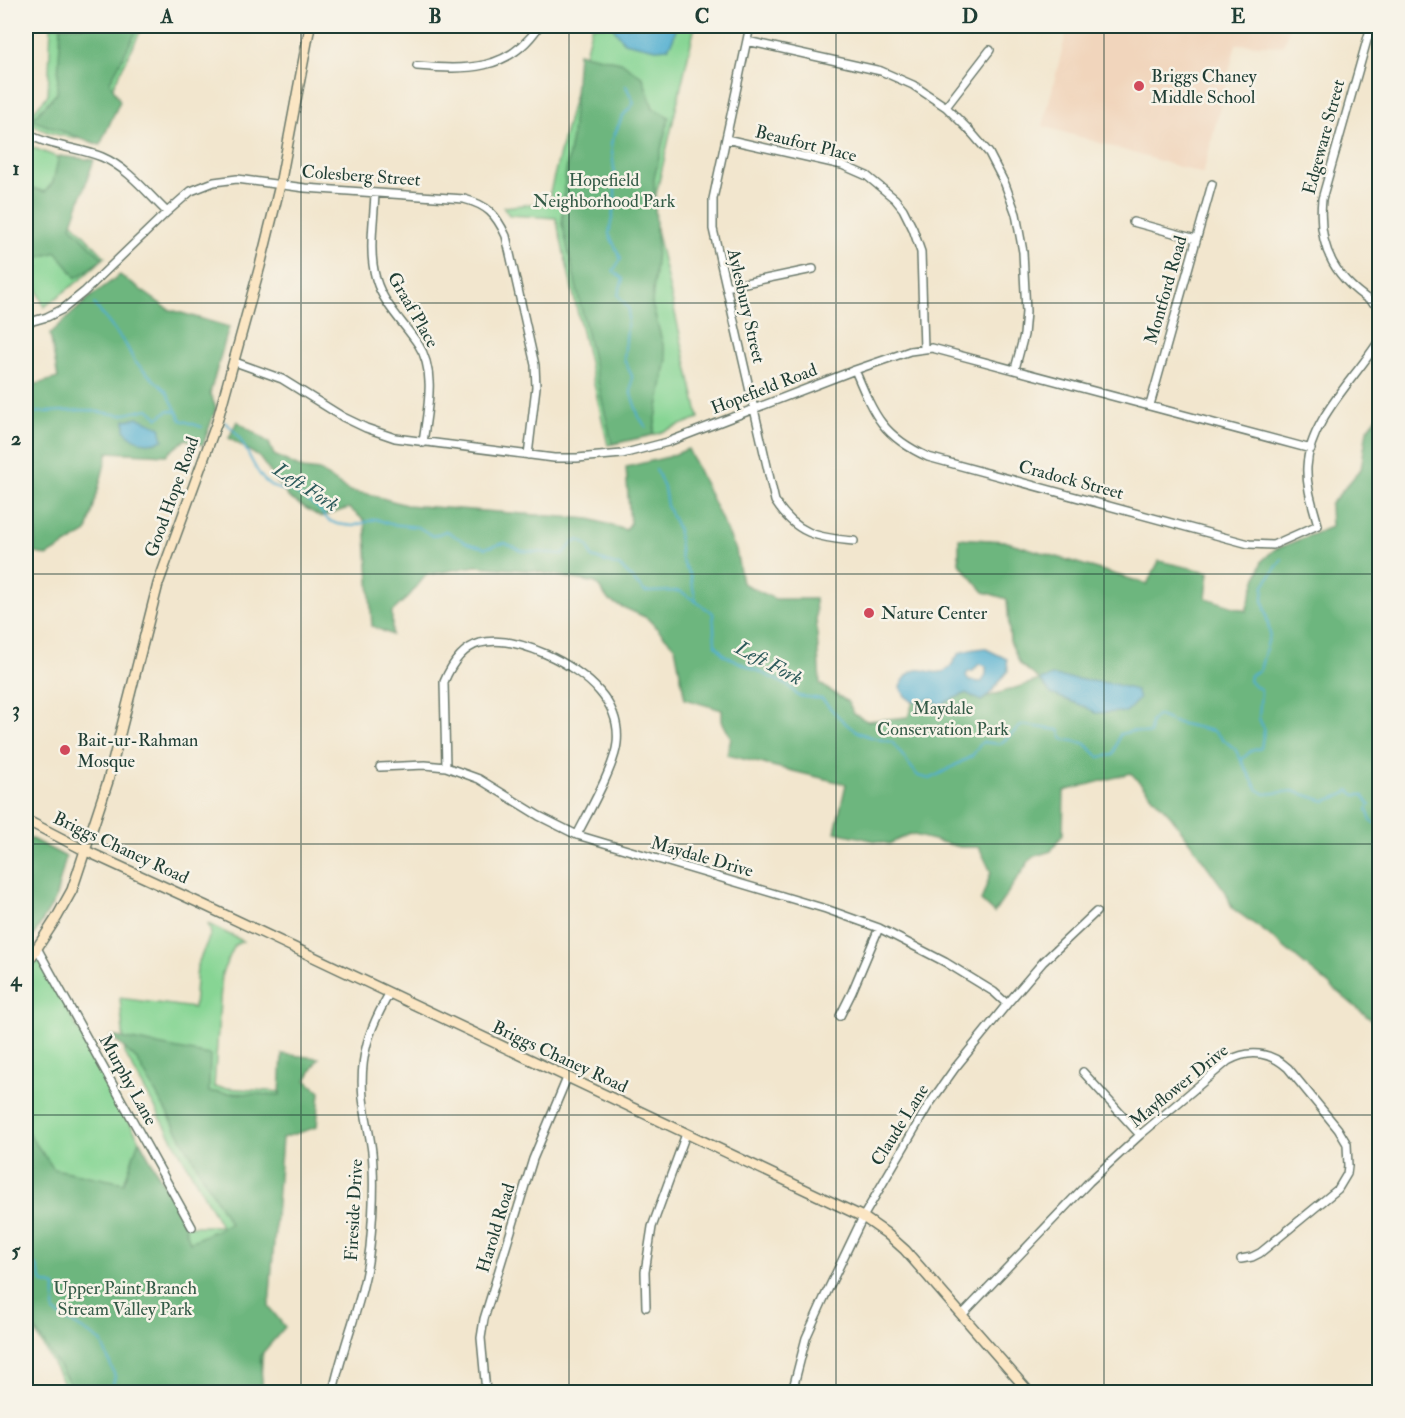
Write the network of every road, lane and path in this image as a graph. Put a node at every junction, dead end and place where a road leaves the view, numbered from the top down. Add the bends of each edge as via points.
1 (310, 26) edge
2 (539, 26) edge
3 (750, 26) edge
4 (1371, 26) edge
5 (747, 41) junction
6 (990, 50) dead end
7 (417, 66) dead end
8 (946, 107) junction
9 (26, 133) edge
10 (726, 139) junction
11 (280, 184) junction
12 (1212, 184) dead end
13 (375, 193) junction
14 (167, 212) junction
15 (1133, 222) dead end
16 (1196, 239) junction
17 (813, 269) dead end
18 (726, 287) junction
19 (1380, 307) edge
20 (26, 323) edge
21 (1380, 339) edge
22 (924, 349) junction
23 (235, 362) junction
24 (1015, 369) junction
25 (855, 370) junction
26 (1150, 405) junction
27 (753, 409) junction
28 (423, 442) junction
29 (1311, 448) junction
30 (528, 455) junction
31 (854, 541) dead end
32 (380, 767) dead end
33 (446, 767) junction
34 (26, 820) edge
35 (577, 835) junction
36 (84, 850) junction
37 (1096, 912) dead end
38 (879, 928) junction
39 (37, 948) junction
40 (26, 965) edge
41 (389, 994) junction
42 (1007, 1004) junction
43 (840, 1016) dead end
44 (1083, 1072) dead end
45 (567, 1078) junction
46 (686, 1134) junction
47 (1140, 1134) junction
48 (863, 1217) junction
49 (192, 1227) dead end
50 (1241, 1259) dead end
51 (646, 1306) dead end
52 (963, 1314) junction
53 (486, 1391) edge
54 (333, 1392) edge
55 (454, 1392) edge
56 (792, 1392) edge
57 (1029, 1392) edge

1 - 11 main road, Good Hope Road
2 - 7 street via 516,50 494,62 471,69
3 - 5 street, Aylesbury Street
4 - 19 street, Edgeware Street via 1321,214 1322,237 1330,259 1346,282
5 - 8 street via 881,71 913,85
5 - 10 street, Aylesbury Street
6 - 8 street
8 - 24 street via 989,153 1016,214 1023,252 1026,312
9 - 14 street via 40,142 101,156 116,164
10 - 18 street, Aylesbury Street via 712,214
10 - 22 street, Beaufort Place via 842,165 867,176 895,199 914,229 921,252
11 - 13 street, Colesberg Street
11 - 14 street, Colesberg Street via 237,179 214,182 191,191
11 - 23 main road, Good Hope Road
12 - 16 street, Montford Road
13 - 28 street, Graaf Place via 372,251 376,282 418,344 427,365 429,387
13 - 30 street, Colesberg Street via 464,199 479,203 499,221 506,236 535,365
14 - 20 street, Colesberg Street via 63,309
15 - 16 street
16 - 26 street, Montford Road
17 - 18 street
18 - 27 street, Aylesbury Street
21 - 29 street via 1324,418
22 - 24 street, Hopefield Road via 951,351
22 - 25 street, Hopefield Road
23 - 28 street, Hopefield Road via 282,379 366,428
23 - 36 main road, Good Hope Road via 218,422 158,584 108,780
24 - 26 street, Hopefield Road
25 - 27 street, Hopefield Road
25 - 29 street, Cradock Street via 882,425 897,440 928,457 1249,544 1273,545 1318,525 1308,480
26 - 29 street, Hopefield Road
27 - 30 street, Hopefield Road via 668,442 622,454 577,458
27 - 31 street, Aylesbury Street via 770,486 781,510 811,535
28 - 30 street, Hopefield Road
32 - 33 street, Maydale Drive
33 - 35 street, Maydale Drive via 479,779
33 - 35 street via 444,682 459,656 479,644 494,641 524,646 554,658 600,691 613,712 617,728 614,758
34 - 36 main road, Briggs Chaney Road
35 - 38 street, Maydale Drive
36 - 39 main road, Good Hope Road via 72,890
36 - 41 main road, Briggs Chaney Road
37 - 42 street, Claude Lane via 1043,962
38 - 42 street, Maydale Drive via 945,962
38 - 43 street
39 - 40 main road, Good Hope Road
39 - 49 street, Murphy Lane
41 - 45 main road, Briggs Chaney Road
41 - 54 street, Fireside Drive via 368,1038 362,1068 372,1151 370,1249
42 - 48 street, Claude Lane via 928,1106
44 - 47 street
45 - 46 main road, Briggs Chaney Road
45 - 53 street, Harold Road via 533,1159 484,1318
46 - 48 main road, Briggs Chaney Road
46 - 51 street via 652,1227 645,1272
47 - 50 street, Mayflower Drive via 1228,1060 1249,1053 1279,1060 1338,1129 1347,1144 1348,1167 1338,1189 1260,1253
47 - 52 street, Mayflower Drive
48 - 52 main road, Briggs Chaney Road via 905,1250
48 - 56 street, Claude Lane via 806,1338
52 - 57 main road, Briggs Chaney Road
53 - 55 street

